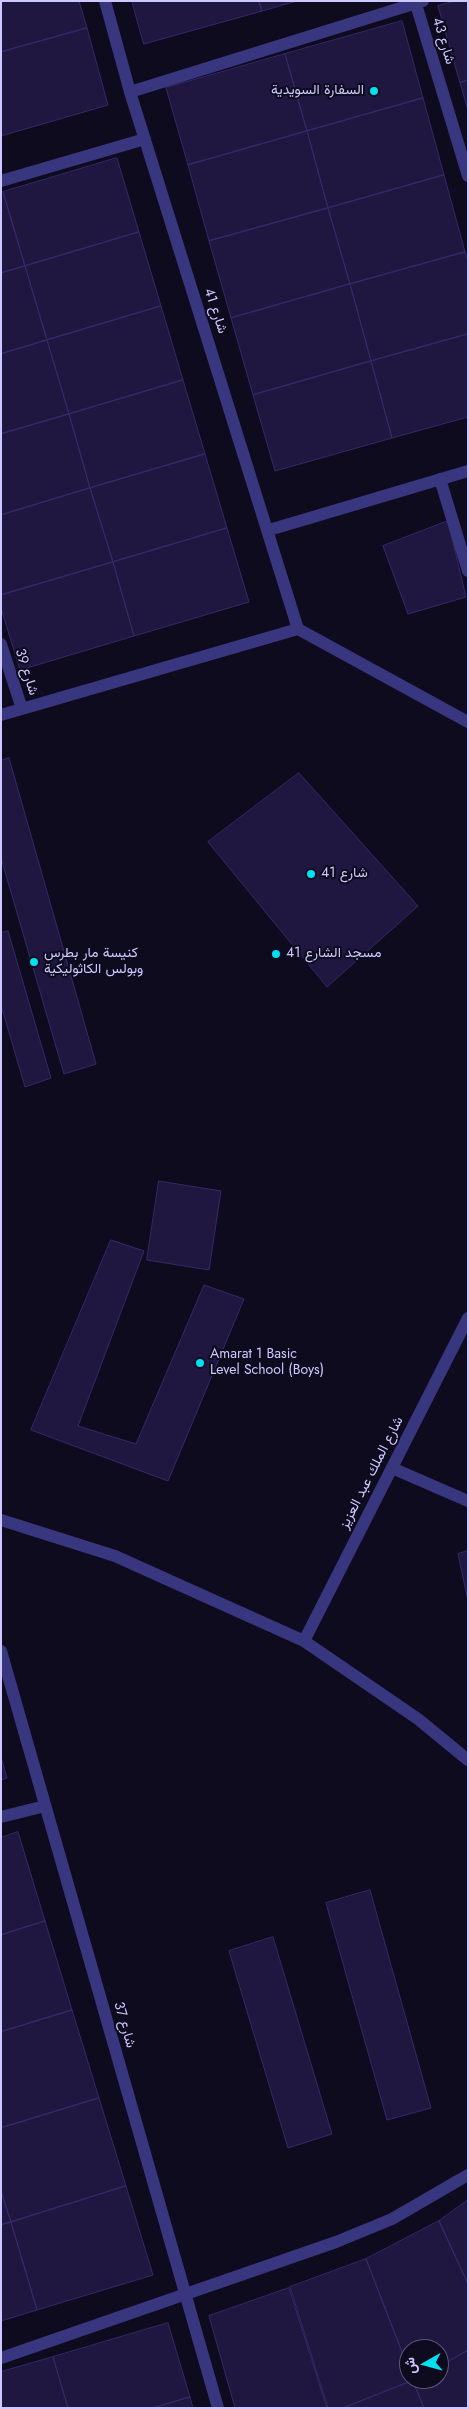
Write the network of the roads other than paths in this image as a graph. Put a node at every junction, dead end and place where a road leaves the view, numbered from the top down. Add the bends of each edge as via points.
1 (105, 1) edge
2 (418, 2) edge
3 (130, 92) junction
4 (145, 139) junction
5 (468, 176) edge
6 (1, 181) edge
7 (468, 470) edge
8 (440, 479) junction
9 (269, 530) junction
10 (468, 570) edge
11 (298, 629) junction
12 (1, 644) edge
13 (22, 709) junction
14 (1, 715) edge
15 (468, 722) edge
16 (468, 1318) edge
17 (392, 1468) junction
18 (468, 1501) edge
19 (1, 1520) edge
20 (304, 1641) junction
21 (1, 1651) edge
22 (468, 1760) edge
23 (45, 1806) junction
24 (1, 1817) edge
25 (468, 2176) edge
26 (186, 2294) junction
27 (1, 2358) edge
28 (218, 2408) edge

1 - 3 street, شارع 41
2 - 3 street
2 - 5 street, شارع 43
3 - 4 street, شارع 41
4 - 6 street
4 - 9 street, شارع 41
7 - 8 street
8 - 9 street
8 - 10 street
9 - 11 street, شارع 41
11 - 13 street
11 - 15 street
12 - 13 street, شارع 39
13 - 14 street
16 - 17 street, شارع الملك عبد العزيز
17 - 18 street
17 - 20 street, شارع الملك عبد العزيز
19 - 20 street via 115,1556
20 - 22 street via 418,1719
21 - 23 street, شارع 37
23 - 24 street
23 - 26 street, شارع 37
25 - 26 street via 392,2219
26 - 27 street
26 - 28 street, شارع 37

